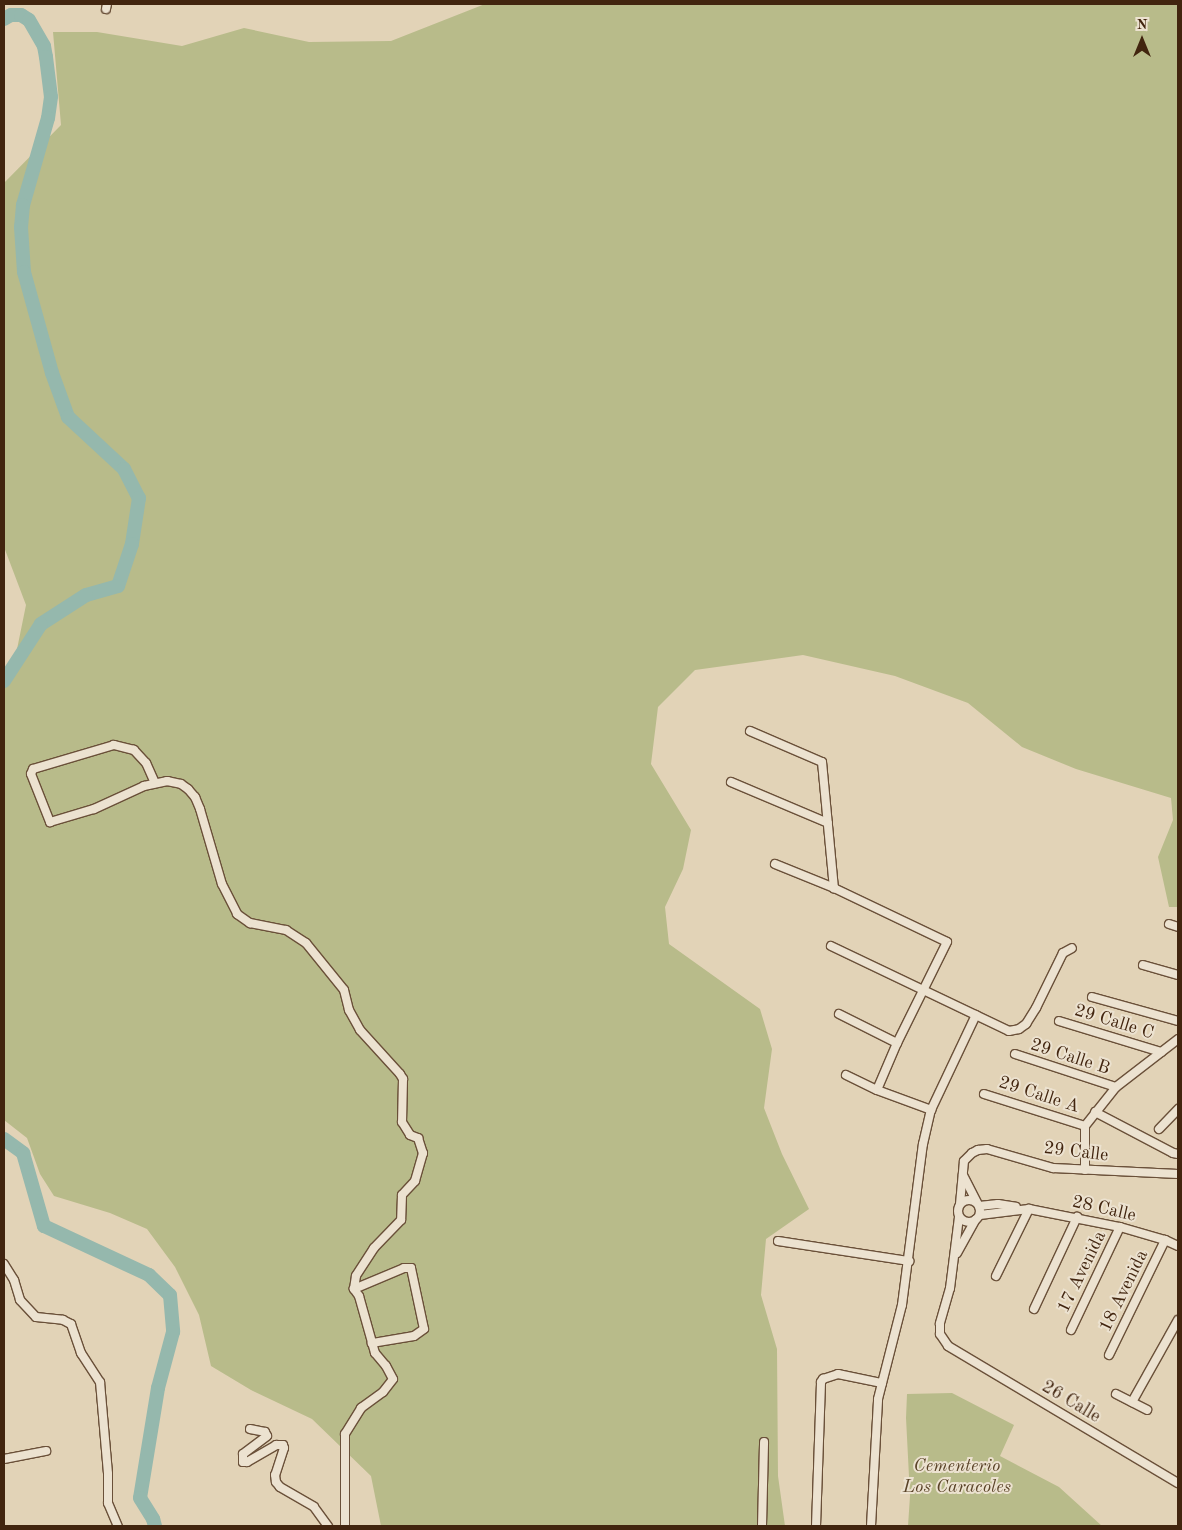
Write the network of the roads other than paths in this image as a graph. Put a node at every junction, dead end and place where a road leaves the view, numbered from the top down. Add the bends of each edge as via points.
1 (750, 731) dead end
2 (731, 782) dead end
3 (156, 784) junction
4 (828, 823) junction
5 (775, 864) dead end
6 (834, 888) junction
7 (1169, 924) dead end
8 (1178, 927) edge
9 (831, 946) dead end
10 (1072, 948) dead end
11 (1143, 965) dead end
12 (1178, 975) edge
13 (924, 991) junction
14 (1092, 997) dead end
15 (839, 1014) dead end
16 (976, 1015) junction
17 (1059, 1021) dead end
18 (1178, 1022) edge
19 (1178, 1039) edge
20 (897, 1043) junction
21 (1161, 1052) junction
22 (1015, 1054) dead end
23 (846, 1075) dead end
24 (1116, 1088) junction
25 (877, 1090) junction
26 (984, 1094) dead end
27 (1178, 1109) edge
28 (931, 1110) junction
29 (1095, 1112) junction
30 (1085, 1126) junction
31 (1160, 1129) dead end
32 (1178, 1154) edge
33 (1085, 1170) junction
34 (962, 1174) junction
35 (1178, 1174) edge
36 (960, 1204) junction
37 (978, 1204) junction
38 (1020, 1208) junction
39 (1029, 1209) junction
40 (959, 1217) junction
41 (977, 1217) junction
42 (1077, 1218) junction
43 (1120, 1227) junction
44 (778, 1240) dead end
45 (1165, 1240) junction
46 (1178, 1246) edge
47 (954, 1257) junction
48 (909, 1261) junction
49 (4, 1264) edge
50 (996, 1276) dead end
51 (354, 1289) junction
52 (1034, 1310) dead end
53 (1178, 1320) edge
54 (1071, 1330) dead end
55 (372, 1344) junction
56 (1109, 1355) dead end
57 (882, 1383) junction
58 (1116, 1394) dead end
59 (1132, 1402) junction
60 (1147, 1410) dead end
61 (250, 1429) dead end
62 (764, 1442) dead end
63 (46, 1451) dead end
64 (4, 1458) edge
65 (1178, 1483) edge
66 (118, 1526) edge
67 (328, 1526) edge
68 (345, 1526) edge
69 (762, 1526) edge
70 (816, 1526) edge
71 (871, 1526) edge

1 - 4 street via 822,762
2 - 4 street
3 - 3 street via 144,786 94,809 50,822 31,774 33,769 114,745 134,750 146,763
3 - 51 street via 167,781 182,784 195,797 222,884 237,914 250,923 286,930 306,943 344,990 349,1010 360,1030 402,1077 402,1122 410,1135 418,1138 423,1153 415,1181 402,1195 401,1220 374,1248 356,1276
4 - 6 street
5 - 6 street
6 - 13 street via 947,942
7 - 8 street
9 - 13 street
10 - 16 street via 1063,953 1036,1008 1019,1029 1009,1030
11 - 12 street
13 - 16 street
13 - 20 street
14 - 18 street
15 - 20 street
16 - 28 street
17 - 21 street, 29 Calle C
19 - 21 street
20 - 25 street
21 - 24 street
22 - 24 street, 29 Calle B
23 - 25 street
24 - 29 street
25 - 28 street
26 - 30 street, 29 Calle A
27 - 31 street
28 - 48 street via 923,1144
29 - 30 street
29 - 32 street
30 - 33 street
33 - 34 street, 29 Calle via 1053,1168 987,1149 972,1153 964,1161
33 - 35 street, 29 Calle
34 - 36 street
34 - 37 street
36 - 37 street via 967,1200
36 - 40 street
37 - 38 street, 28 Calle
37 - 41 street
38 - 39 street, 28 Calle
38 - 41 street, 28 Calle
39 - 42 street, 28 Calle
39 - 50 street
40 - 41 street via 966,1222
40 - 47 street
41 - 47 street
42 - 43 street, 28 Calle
42 - 52 street
43 - 45 street, 28 Calle
43 - 54 street, 17 Avenida
44 - 48 street
45 - 46 street, 28 Calle
45 - 56 street, 18 Avenida
47 - 65 street, 26 Calle via 940,1324 940,1334 948,1346
48 - 57 street via 894,1342
49 - 66 street via 14,1280 20,1300 36,1317 71,1324 80,1353 100,1382 108,1504
51 - 55 street via 359,1296
51 - 55 street via 411,1268 424,1329 414,1336
53 - 59 street
55 - 68 street via 393,1379 383,1392 361,1408 345,1434
57 - 70 street via 838,1374 821,1382
57 - 71 street via 876,1413
58 - 59 street
59 - 60 street
61 - 67 street via 265,1432 267,1436 243,1454 243,1462 276,1445 283,1445 276,1482 314,1507
62 - 69 street
63 - 64 street

